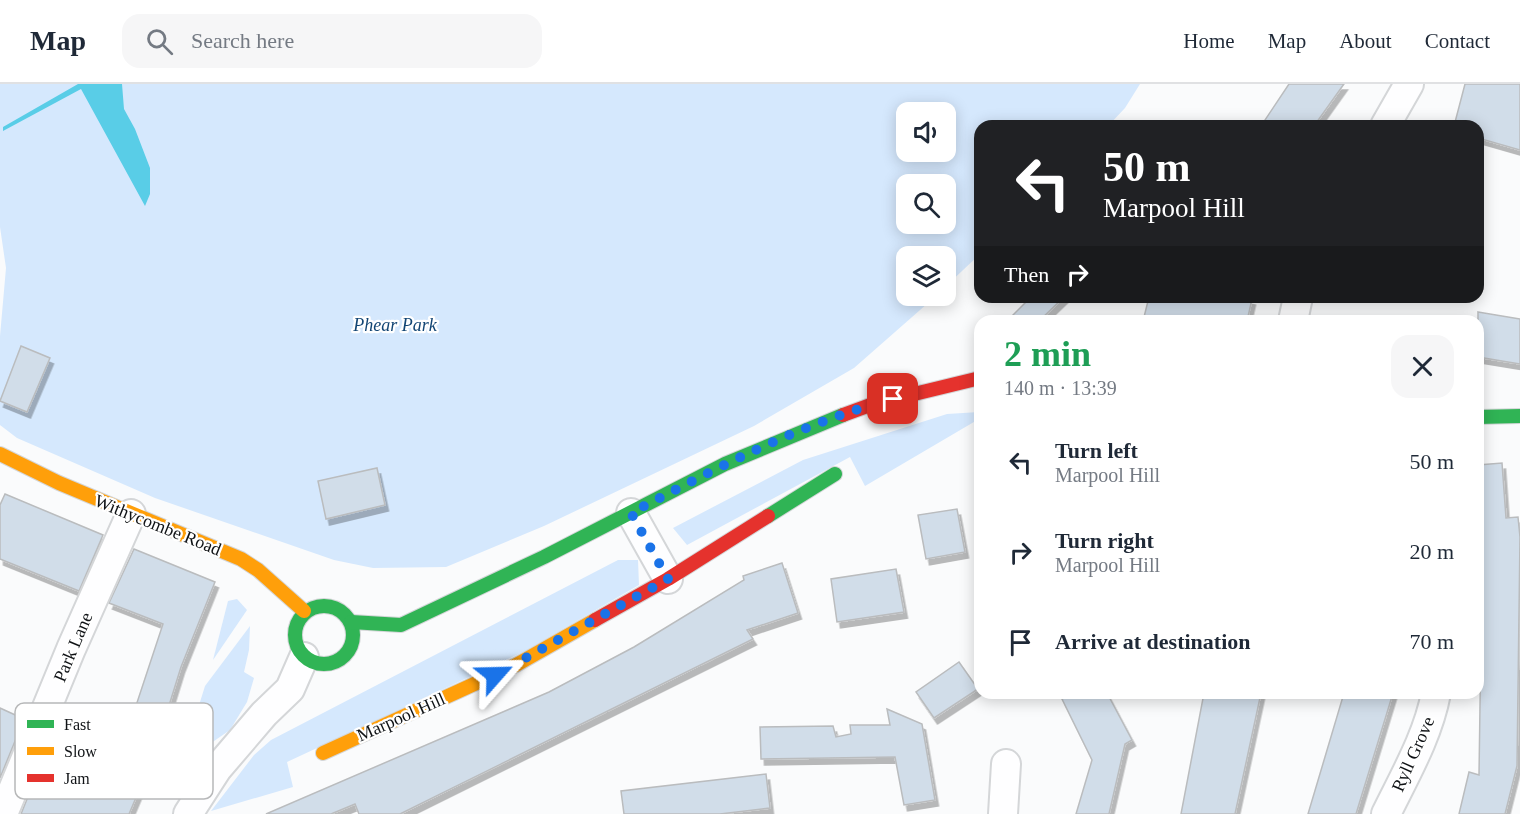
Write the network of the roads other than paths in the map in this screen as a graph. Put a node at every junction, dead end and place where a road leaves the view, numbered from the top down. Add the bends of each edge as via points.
1 (1409, 84) edge
2 (1388, 120) edge
3 (974, 379) edge
4 (1520, 416) edge
5 (1484, 417) edge
6 (0, 456) edge
7 (835, 474) dead end
8 (631, 513) junction
9 (131, 514) junction
10 (668, 579) junction
11 (304, 611) junction
12 (351, 622) junction
13 (304, 657) junction
14 (1435, 699) edge
15 (49, 703) edge
16 (323, 753) dead end
17 (1006, 764) dead end
18 (213, 776) edge
19 (15, 785) edge
20 (198, 799) edge
21 (3, 814) edge
22 (188, 814) edge
23 (1003, 814) edge
24 (1386, 814) edge

1 - 2 street
3 - 8 street via 873,404 808,428 725,464
4 - 5 street
6 - 9 street, Withycombe Road via 51,482
7 - 10 street, Marpool Hill
8 - 10 street
8 - 12 street via 401,625
9 - 11 street, Withycombe Road via 241,558
9 - 15 street, Park Lane
10 - 16 street, Marpool Hill via 516,665
11 - 12 street via 333,607
11 - 13 street via 294,636
12 - 13 street via 351,647 342,659 323,665
13 - 18 street via 290,689 264,714
14 - 24 street, Ryll Grove via 1418,748
17 - 23 street
19 - 21 street, Park Lane
20 - 22 street

